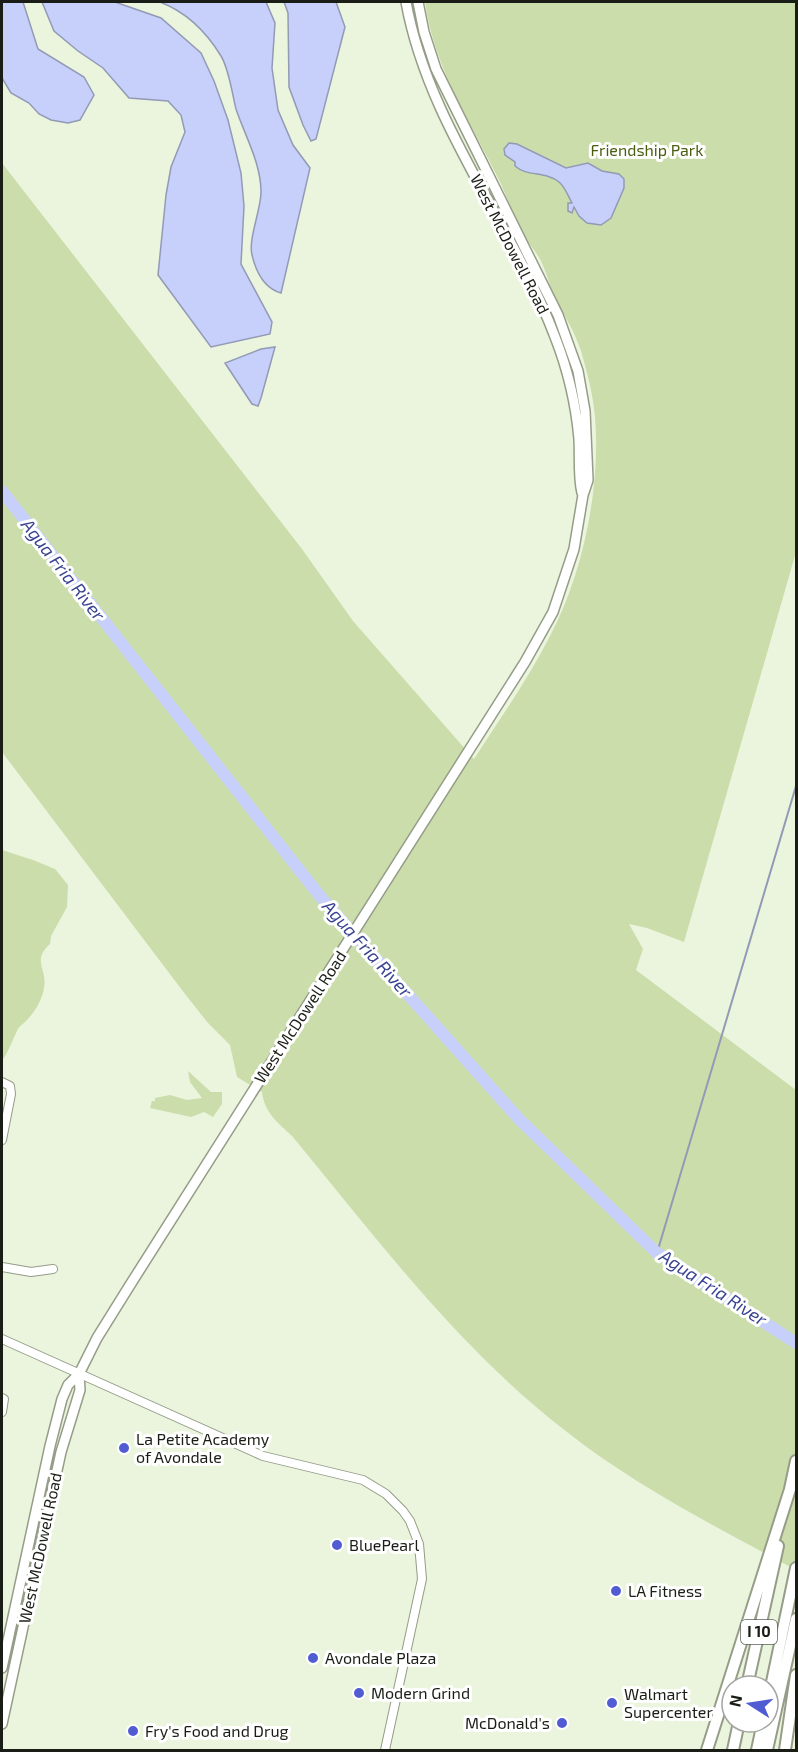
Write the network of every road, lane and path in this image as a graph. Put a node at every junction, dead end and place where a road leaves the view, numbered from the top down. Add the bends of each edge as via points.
1 (406, 2) edge
2 (418, 2) edge
3 (583, 495) junction
4 (2, 1082) edge
5 (2, 1140) edge
6 (2, 1267) edge
7 (53, 1269) dead end
8 (2, 1339) edge
9 (79, 1374) junction
10 (3, 1399) edge
11 (2, 1412) edge
12 (796, 1461) edge
13 (796, 1568) edge
14 (766, 1578) junction
15 (796, 1619) edge
16 (11, 1626) junction
17 (22, 1629) junction
18 (2, 1668) edge
19 (749, 1674) edge
20 (774, 1674) edge
21 (796, 1675) edge
22 (2, 1724) edge
23 (737, 1734) edge
24 (760, 1734) edge
25 (385, 1750) edge
26 (707, 1750) edge
27 (733, 1750) edge
28 (757, 1750) edge
29 (767, 1750) edge
30 (784, 1750) edge

1 - 3 main road, West McDowell Road via 417,50 434,96 555,337 573,401
2 - 3 main road, West McDowell Road via 424,32 443,84 568,341 581,384 586,422 588,480
3 - 9 main road, West McDowell Road via 572,556 554,612 104,1327
4 - 5 street via 10,1086 11,1094
6 - 7 street via 31,1272
8 - 9 street
9 - 16 main road, West McDowell Road via 68,1386 58,1412
9 - 17 main road, West McDowell Road via 80,1390 61,1452
9 - 25 street via 263,1456 363,1480 395,1502 410,1521 422,1567
10 - 11 street
12 - 14 highway, I 10
13 - 20 highway
14 - 19 highway, I 10
14 - 26 highway
15 - 29 highway, I 10
16 - 17 main road
16 - 18 main road, West McDowell Road
17 - 22 main road, West McDowell Road
21 - 30 highway
23 - 27 highway
24 - 28 highway

